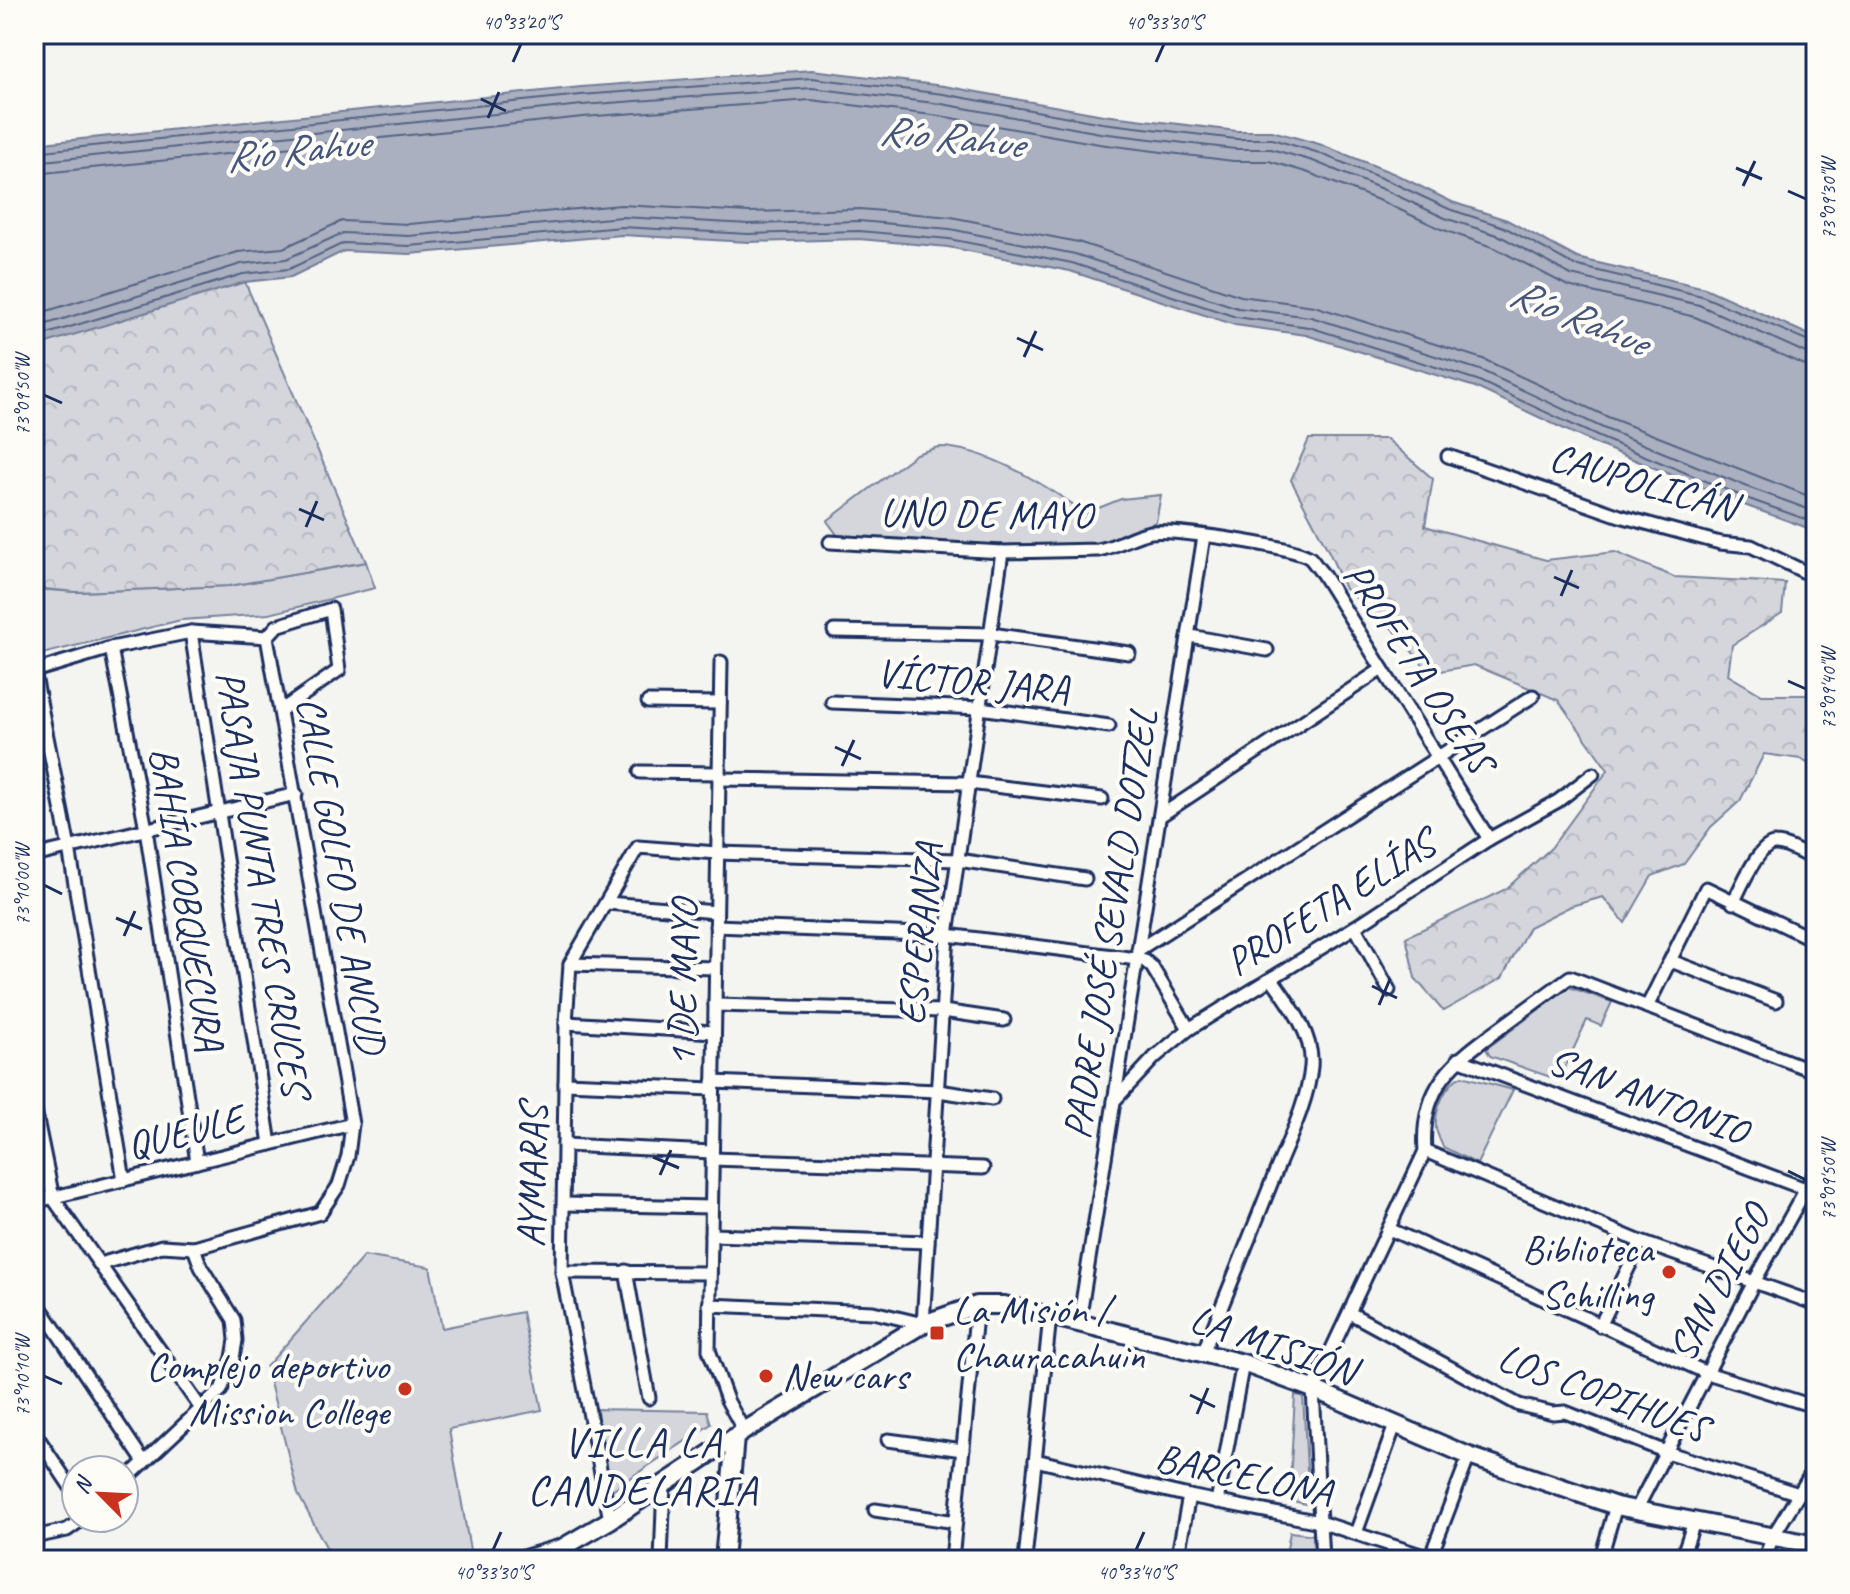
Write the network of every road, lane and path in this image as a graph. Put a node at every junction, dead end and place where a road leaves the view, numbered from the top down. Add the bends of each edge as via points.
1 (1448, 456) dead end
2 (1138, 535) joint
3 (1204, 536) junction
4 (830, 542) dead end
5 (1002, 552) junction
6 (1816, 580) edge
7 (834, 631) dead end
8 (191, 632) junction
9 (991, 634) junction
10 (1190, 636) junction
11 (267, 637) junction
12 (111, 648) junction
13 (1267, 650) dead end
14 (1129, 653) dead end
15 (721, 662) dead end
16 (1382, 669) junction
17 (34, 671) edge
18 (1533, 696) dead end
19 (648, 702) dead end
20 (832, 702) dead end
21 (720, 703) junction
22 (980, 708) junction
23 (280, 711) junction
24 (1109, 726) dead end
25 (1439, 757) junction
26 (640, 772) dead end
27 (1593, 774) dead end
28 (719, 776) junction
29 (969, 783) junction
30 (296, 794) junction
31 (1102, 799) dead end
32 (221, 812) junction
33 (1160, 816) junction
34 (146, 829) junction
35 (1489, 839) junction
36 (69, 848) junction
37 (717, 853) junction
38 (34, 856) edge
39 (958, 860) junction
40 (1816, 861) edge
41 (1085, 879) dead end
42 (607, 903) junction
43 (1733, 903) junction
44 (716, 912) junction
45 (716, 926) junction
46 (1355, 927) junction
47 (947, 935) junction
48 (1816, 941) edge
49 (1138, 954) junction
50 (1671, 961) junction
51 (570, 964) junction
52 (715, 968) junction
53 (1272, 979) junction
54 (1389, 990) dead end
55 (1776, 1001) dead end
56 (715, 1005) junction
57 (1647, 1007) junction
58 (943, 1011) junction
59 (1004, 1020) dead end
60 (566, 1023) junction
61 (1189, 1029) junction
62 (714, 1032) junction
63 (1458, 1059) junction
64 (1816, 1072) edge
65 (565, 1083) junction
66 (713, 1086) junction
67 (938, 1091) junction
68 (992, 1099) dead end
69 (1114, 1102) junction
70 (34, 1105) edge
71 (36, 1124) edge
72 (352, 1124) junction
73 (270, 1144) junction
74 (564, 1145) junction
75 (1425, 1151) junction
76 (712, 1156) junction
77 (197, 1162) junction
78 (933, 1167) junction
79 (983, 1168) dead end
80 (1816, 1171) edge
81 (124, 1180) junction
82 (1811, 1191) edge
83 (53, 1198) junction
84 (34, 1202) edge
85 (564, 1204) junction
86 (711, 1207) junction
87 (1389, 1229) junction
88 (711, 1235) junction
89 (928, 1242) junction
90 (1641, 1242) junction
91 (194, 1248) junction
92 (100, 1264) junction
93 (626, 1271) junction
94 (562, 1272) junction
95 (710, 1273) junction
96 (1753, 1284) junction
97 (34, 1298) edge
98 (1816, 1304) edge
99 (709, 1305) junction
100 (977, 1305) junction
101 (873, 1312) junction
102 (1350, 1313) junction
103 (1050, 1316) junction
104 (1079, 1322) junction
105 (923, 1324) junction
106 (1600, 1326) junction
107 (888, 1345) junction
108 (1203, 1353) junction
109 (1243, 1363) junction
110 (1707, 1373) junction
111 (1313, 1389) junction
112 (649, 1398) dead end
113 (1816, 1407) edge
114 (202, 1410) junction
115 (1395, 1425) junction
116 (34, 1432) edge
117 (739, 1434) junction
118 (888, 1440) dead end
119 (963, 1450) junction
120 (1666, 1452) junction
121 (1469, 1456) junction
122 (1035, 1460) junction
123 (144, 1462) junction
124 (140, 1466) edge
125 (1816, 1466) edge
126 (60, 1471) edge
127 (664, 1484) junction
128 (1799, 1494) junction
129 (645, 1496) junction
130 (1189, 1496) junction
131 (1217, 1502) junction
132 (1616, 1506) junction
133 (875, 1510) dead end
134 (1636, 1510) junction
135 (664, 1518) junction
136 (610, 1520) junction
137 (956, 1522) junction
138 (1320, 1522) junction
139 (1694, 1522) junction
140 (60, 1531) edge
141 (1356, 1533) junction
142 (1773, 1536) junction
143 (34, 1537) edge
144 (1816, 1545) edge
145 (1433, 1559) edge
146 (521, 1560) edge
147 (661, 1560) edge
148 (724, 1560) edge
149 (952, 1560) edge
150 (1025, 1560) edge
151 (1177, 1560) edge
152 (1322, 1560) edge
153 (1600, 1560) edge
154 (1681, 1560) edge
155 (1764, 1560) edge

1 - 6 street, CAUPOLICÁN via 1620,516 1751,546
2 - 3 street, PROFETA OSEAS
2 - 5 street, UNO DE MAYO via 1098,550
3 - 10 street, PADRE JOSÉ SEVALD DOTZEL
3 - 16 street, PROFETA OSEAS via 1309,558
4 - 5 street, UNO DE MAYO
5 - 9 street, ESPERANZA
7 - 9 street
8 - 11 street
8 - 12 street
8 - 32 street, PASAJA PUNTA TRES CRUCES
9 - 14 street
9 - 22 street, ESPERANZA
10 - 13 street
10 - 33 street, PADRE JOSÉ SEVALD DOTZEL
11 - 23 street, CALLE GOLFO DE ANCUD
11 - 23 street via 277,626 331,609 339,670
12 - 17 street
12 - 34 street, BAHÍA COBQUECURA
15 - 21 street, 1 DE MAYO
16 - 25 street, PROFETA OSEAS
16 - 33 street
17 - 36 street
18 - 25 street
19 - 21 street
20 - 22 street, VÍCTOR JARA
21 - 28 street, 1 DE MAYO
22 - 24 street, VÍCTOR JARA
22 - 29 street, ESPERANZA
23 - 30 street, CALLE GOLFO DE ANCUD
25 - 35 street, PROFETA OSEAS
25 - 49 street
26 - 28 street
27 - 35 street, PROFETA ELÍAS via 1558,801
28 - 29 street
28 - 37 street, 1 DE MAYO
29 - 31 street
29 - 39 street, ESPERANZA
30 - 32 street
30 - 72 street, CALLE GOLFO DE ANCUD
32 - 34 street
32 - 73 street, PASAJA PUNTA TRES CRUCES
33 - 49 street, PADRE JOSÉ SEVALD DOTZEL
34 - 36 street
34 - 77 street, BAHÍA COBQUECURA
35 - 46 street, PROFETA ELÍAS
36 - 38 street
36 - 81 street
37 - 39 street
37 - 42 street, AYMARAS via 638,847
37 - 44 street, 1 DE MAYO
39 - 41 street
39 - 47 street, ESPERANZA
40 - 43 street via 1779,844 1769,845
42 - 44 street
42 - 51 street, AYMARAS
43 - 48 street
43 - 50 street via 1706,888
44 - 45 street, 1 DE MAYO
45 - 47 street
45 - 52 street, 1 DE MAYO
46 - 53 street, PROFETA ELÍAS
46 - 54 street
47 - 49 street
47 - 58 street, ESPERANZA
49 - 61 street via 1152,967
49 - 69 street, PADRE JOSÉ SEVALD DOTZEL
50 - 55 street
50 - 57 street
51 - 52 street
51 - 60 street, AYMARAS
52 - 56 street, 1 DE MAYO
53 - 61 street, PROFETA ELÍAS
53 - 108 street via 1299,1021 1311,1066 1284,1151
56 - 58 street
56 - 62 street, 1 DE MAYO
57 - 63 street via 1570,977
57 - 64 street
58 - 59 street
58 - 67 street, ESPERANZA
60 - 62 street
60 - 65 street, AYMARAS
61 - 69 street, PROFETA ELÍAS
62 - 66 street, 1 DE MAYO
63 - 75 street via 1431,1101
63 - 82 street, SAN ANTONIO
65 - 66 street
65 - 74 street, AYMARAS
66 - 67 street
66 - 76 street, 1 DE MAYO
67 - 68 street
67 - 78 street, ESPERANZA
69 - 104 street, PADRE JOSÉ SEVALD DOTZEL
70 - 71 street
71 - 83 street
72 - 73 street, QUEULE
72 - 91 street, CALLE GOLFO DE ANCUD via 339,1185 320,1213
73 - 77 street, QUEULE
74 - 76 street
74 - 85 street, AYMARAS
75 - 87 street
75 - 90 street
76 - 78 street
76 - 86 street, 1 DE MAYO
77 - 81 street, QUEULE
78 - 79 street
78 - 89 street, ESPERANZA
80 - 82 street, SAN DIEGO
81 - 83 street, QUEULE
82 - 96 street, SAN DIEGO
83 - 84 street, QUEULE
83 - 92 street
85 - 86 street
85 - 94 street, AYMARAS
86 - 88 street, 1 DE MAYO
87 - 102 street
87 - 106 street
88 - 89 street
88 - 95 street, 1 DE MAYO
89 - 105 street, ESPERANZA
90 - 96 street
90 - 106 street
91 - 92 street, CALLE GOLFO DE ANCUD via 162,1246
91 - 114 street via 234,1320 236,1340 221,1390
92 - 114 street
93 - 94 street
93 - 95 street
93 - 112 street
94 - 136 street, AYMARAS
95 - 99 street, 1 DE MAYO
96 - 98 street
96 - 110 street, SAN DIEGO
97 - 123 street
99 - 101 street
99 - 117 street, 1 DE MAYO via 709,1350
100 - 103 street, LA MISIÓN via 1004,1305
100 - 105 street, LA MISIÓN
100 - 119 street
101 - 105 street
101 - 107 street via 888,1322
102 - 111 street
102 - 120 street, LOS COPIHUES via 1519,1405 1565,1412
103 - 104 street, LA MISIÓN
103 - 122 street
104 - 108 street, LA MISIÓN
105 - 107 street, LA MISIÓN
106 - 110 street
107 - 117 street, LA MISIÓN
108 - 109 street, LA MISIÓN
109 - 111 street, LA MISIÓN
109 - 131 street
110 - 113 street
110 - 120 street, SAN DIEGO
111 - 115 street, LA MISIÓN
111 - 138 street
114 - 123 street
115 - 121 street, LA MISIÓN
115 - 141 street
116 - 126 street
117 - 127 street, LA MISIÓN
117 - 148 street
118 - 119 street
119 - 137 street
120 - 128 street, LOS COPIHUES
120 - 134 street, SAN DIEGO
121 - 132 street, LA MISIÓN
121 - 145 street
122 - 130 street, BARCELONA
122 - 150 street
123 - 124 street
125 - 128 street
127 - 129 street, LA MISIÓN
127 - 135 street
128 - 142 street
129 - 135 street
129 - 136 street, LA MISIÓN
130 - 131 street, BARCELONA
130 - 151 street
131 - 138 street, BARCELONA
132 - 134 street, LA MISIÓN
132 - 153 street
133 - 137 street
134 - 139 street, LA MISIÓN
135 - 147 street
136 - 146 street, LA MISIÓN via 562,1548
137 - 149 street
138 - 141 street, BARCELONA
138 - 152 street
139 - 142 street, LA MISIÓN
139 - 154 street
140 - 143 street
141 - 145 street, BARCELONA
142 - 144 street, LA MISIÓN
142 - 155 street

